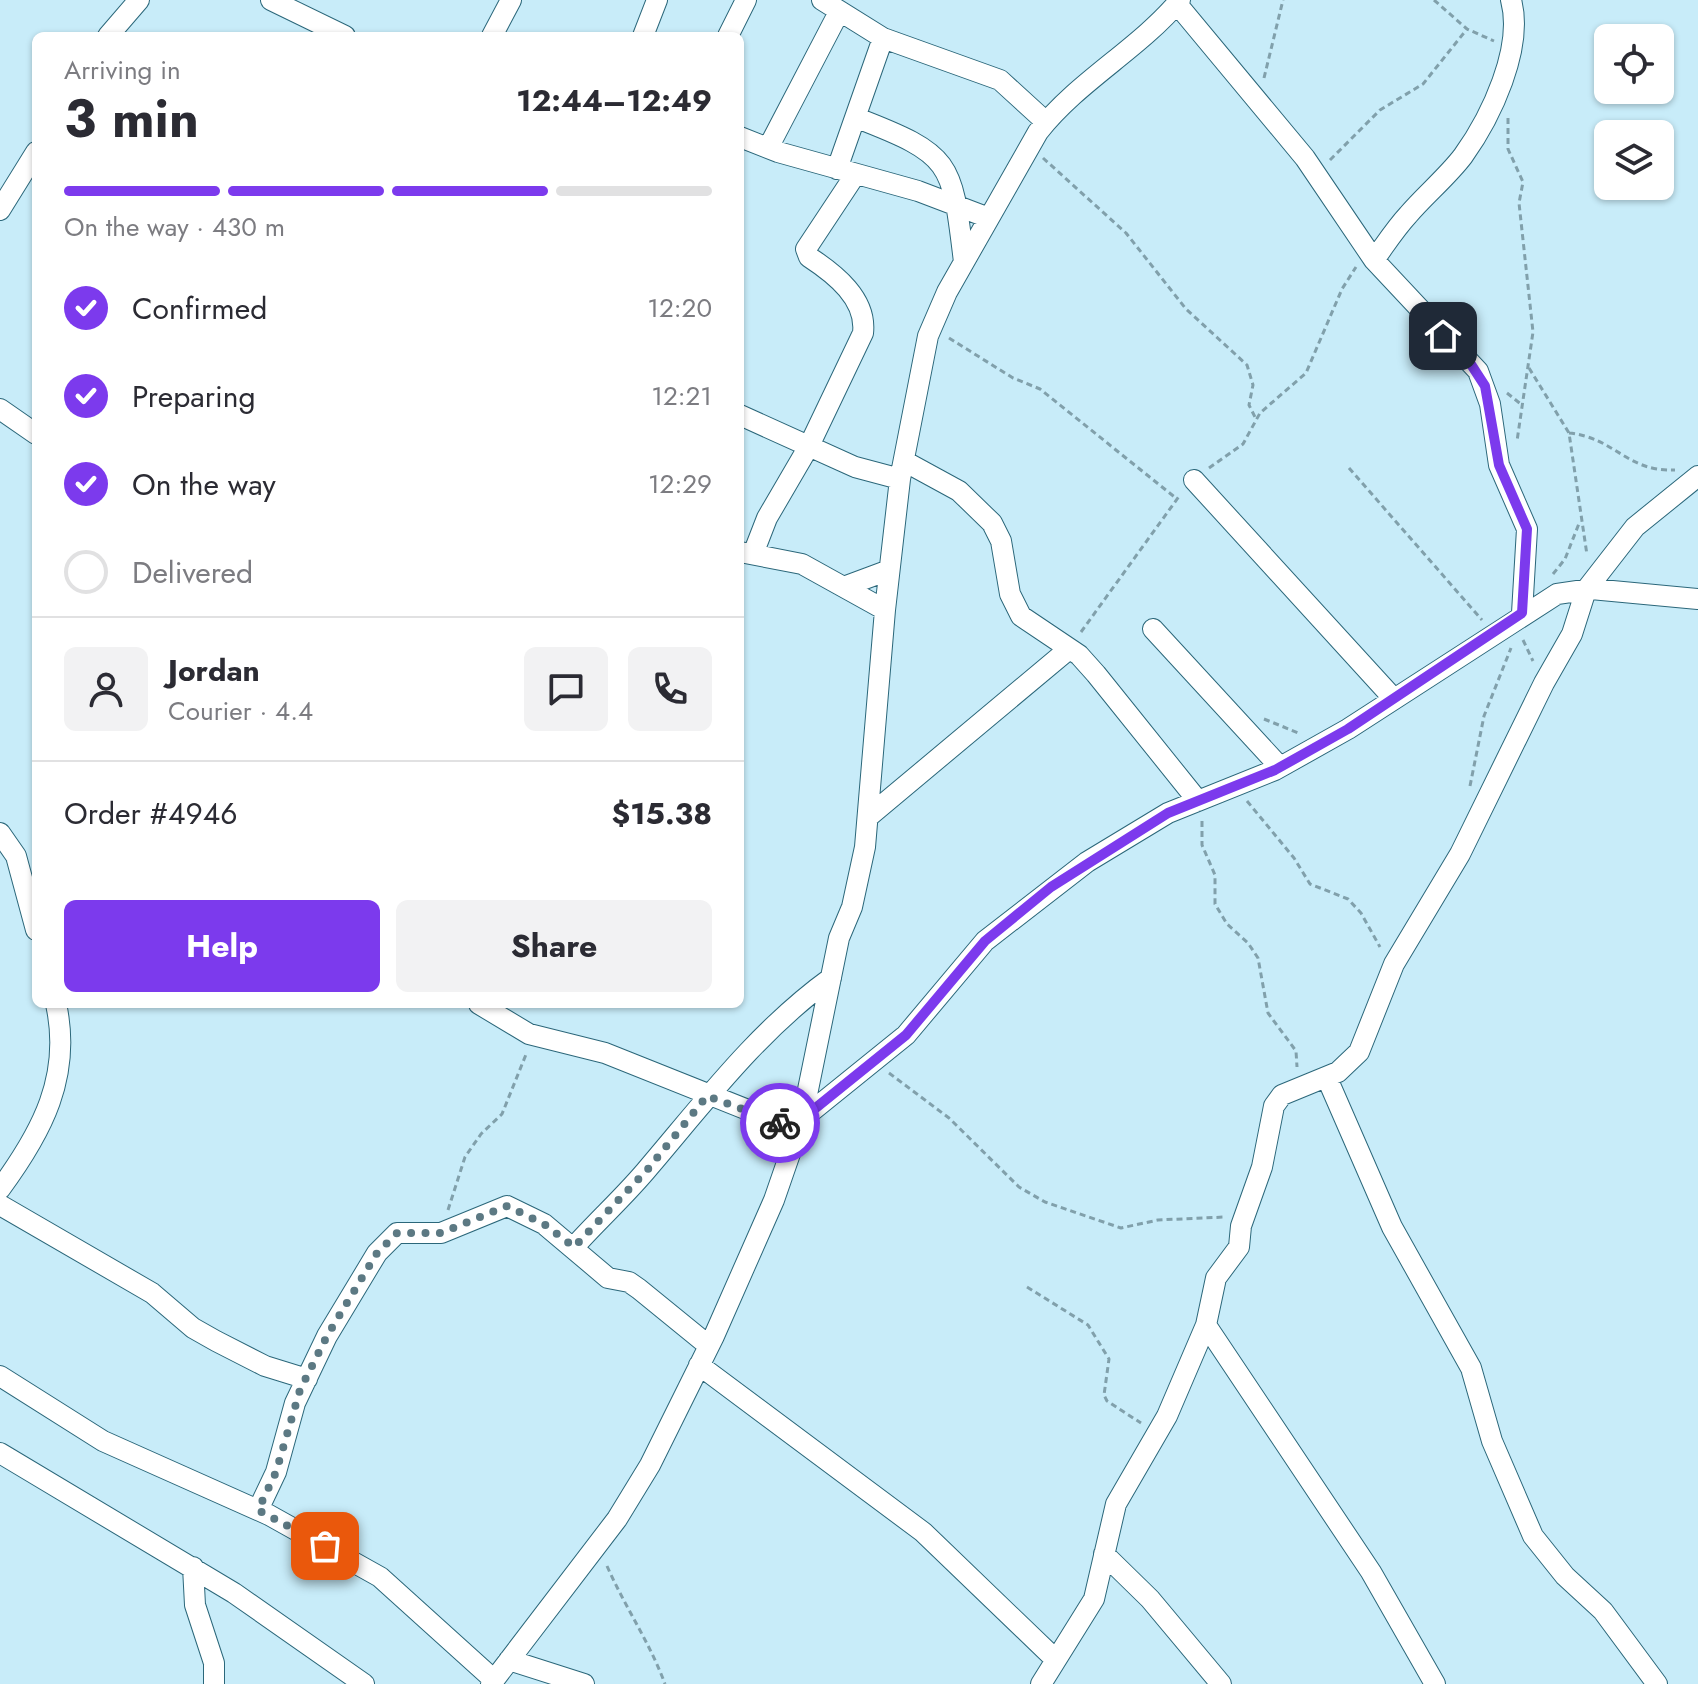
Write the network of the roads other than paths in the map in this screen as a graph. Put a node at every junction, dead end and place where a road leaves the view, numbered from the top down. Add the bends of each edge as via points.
1 (139, 0) edge
2 (271, 0) edge
3 (511, 0) edge
4 (657, 0) edge
5 (746, 0) edge
6 (822, 0) edge
7 (1511, 0) edge
8 (1178, 2) edge
9 (839, 12) junction
10 (111, 32) edge
11 (337, 32) edge
12 (494, 32) edge
13 (645, 32) edge
14 (730, 32) edge
15 (883, 38) junction
16 (857, 118) junction
17 (781, 122) junction
18 (1046, 122) junction
19 (744, 139) edge
20 (768, 148) junction
21 (32, 158) edge
22 (804, 159) junction
23 (846, 172) junction
24 (958, 207) junction
25 (0, 210) edge
26 (989, 218) junction
27 (1370, 255) junction
28 (964, 262) junction
29 (0, 409) edge
30 (744, 417) edge
31 (32, 431) edge
32 (809, 446) junction
33 (902, 470) junction
34 (1698, 476) edge
35 (1194, 480) road end
36 (746, 553) edge
37 (889, 570) junction
38 (846, 586) junction
39 (1589, 586) junction
40 (1698, 599) edge
41 (885, 610) junction
42 (1518, 622) junction
43 (1153, 629) dead end
44 (1069, 649) junction
45 (1394, 699) junction
46 (1280, 767) junction
47 (1198, 801) junction
48 (868, 817) junction
49 (0, 833) edge
50 (32, 915) edge
51 (831, 978) junction
52 (57, 1008) edge
53 (486, 1008) edge
54 (1327, 1078) junction
55 (707, 1096) junction
56 (800, 1124) junction
57 (0, 1189) edge
58 (0, 1205) edge
59 (574, 1247) junction
60 (1206, 1325) junction
61 (709, 1346) junction
62 (699, 1365) junction
63 (0, 1376) edge
64 (307, 1379) junction
65 (0, 1453) edge
66 (258, 1510) junction
67 (1104, 1554) junction
68 (193, 1567) junction
69 (1055, 1659) junction
70 (512, 1661) junction
71 (492, 1682) edge
72 (214, 1684) edge
73 (364, 1684) edge
74 (522, 1684) edge
75 (584, 1684) edge
76 (1041, 1684) edge
77 (1221, 1684) edge
78 (1435, 1684) edge
79 (1657, 1684) edge

1 - 10 street
2 - 11 street
3 - 12 street
4 - 13 street
5 - 14 street
6 - 9 street
7 - 27 street via 1517,24 1501,85 1460,160
8 - 18 street via 1149,34 1105,66
8 - 27 street via 1313,170
9 - 15 street
9 - 17 street
15 - 16 street
15 - 18 street via 1000,80
16 - 23 street
16 - 24 street via 914,140 938,158
17 - 20 street
17 - 22 street
18 - 26 street
19 - 20 street
20 - 22 street
21 - 25 street
22 - 23 street
23 - 24 street
23 - 32 street via 806,249 854,297 864,323
24 - 26 street
24 - 28 street
26 - 28 street
27 - 42 street via 1463,352 1485,386 1499,465 1527,529
28 - 33 street via 932,328
29 - 31 street
30 - 32 street
32 - 33 street via 855,467
32 - 36 street
33 - 37 street
33 - 44 street via 959,491 992,523 1021,616
34 - 39 street via 1635,527
35 - 45 street
36 - 38 street via 802,564
37 - 38 street
37 - 41 street
38 - 41 street
39 - 40 street
39 - 42 street via 1540,602
39 - 54 street via 1572,634 1460,854 1393,967 1359,1052
41 - 48 street
42 - 45 street via 1493,632
43 - 46 street
44 - 47 street via 1096,674
44 - 48 street
45 - 46 street
46 - 47 street
47 - 56 street via 1087,862 985,941 906,1035
48 - 51 street via 852,907
49 - 50 street via 16,856
51 - 55 street via 764,1035
51 - 56 street
52 - 57 street via 63,1035 54,1096
53 - 55 street via 534,1035 605,1053
54 - 60 street via 1291,1091 1278,1100 1269,1117 1262,1167 1242,1221 1239,1247 1214,1284
54 - 79 street via 1392,1227 1471,1368 1492,1441 1533,1536 1603,1611
55 - 56 street
55 - 59 street
56 - 61 street via 774,1200
58 - 64 street via 152,1293 193,1328 265,1366
59 - 61 street via 598,1271 629,1282
59 - 64 street via 507,1206 441,1233 402,1231 388,1240 357,1283
60 - 67 street via 1157,1433 1121,1492
60 - 78 street via 1371,1572
61 - 62 street
62 - 69 street via 923,1532
62 - 70 street via 617,1519
63 - 66 street via 103,1441
64 - 66 street
65 - 68 street
66 - 71 street via 380,1577
67 - 69 street via 1094,1599
67 - 77 street via 1150,1599
68 - 72 street via 195,1605 214,1663
68 - 73 street
69 - 76 street
70 - 71 street
70 - 74 street
70 - 75 street

